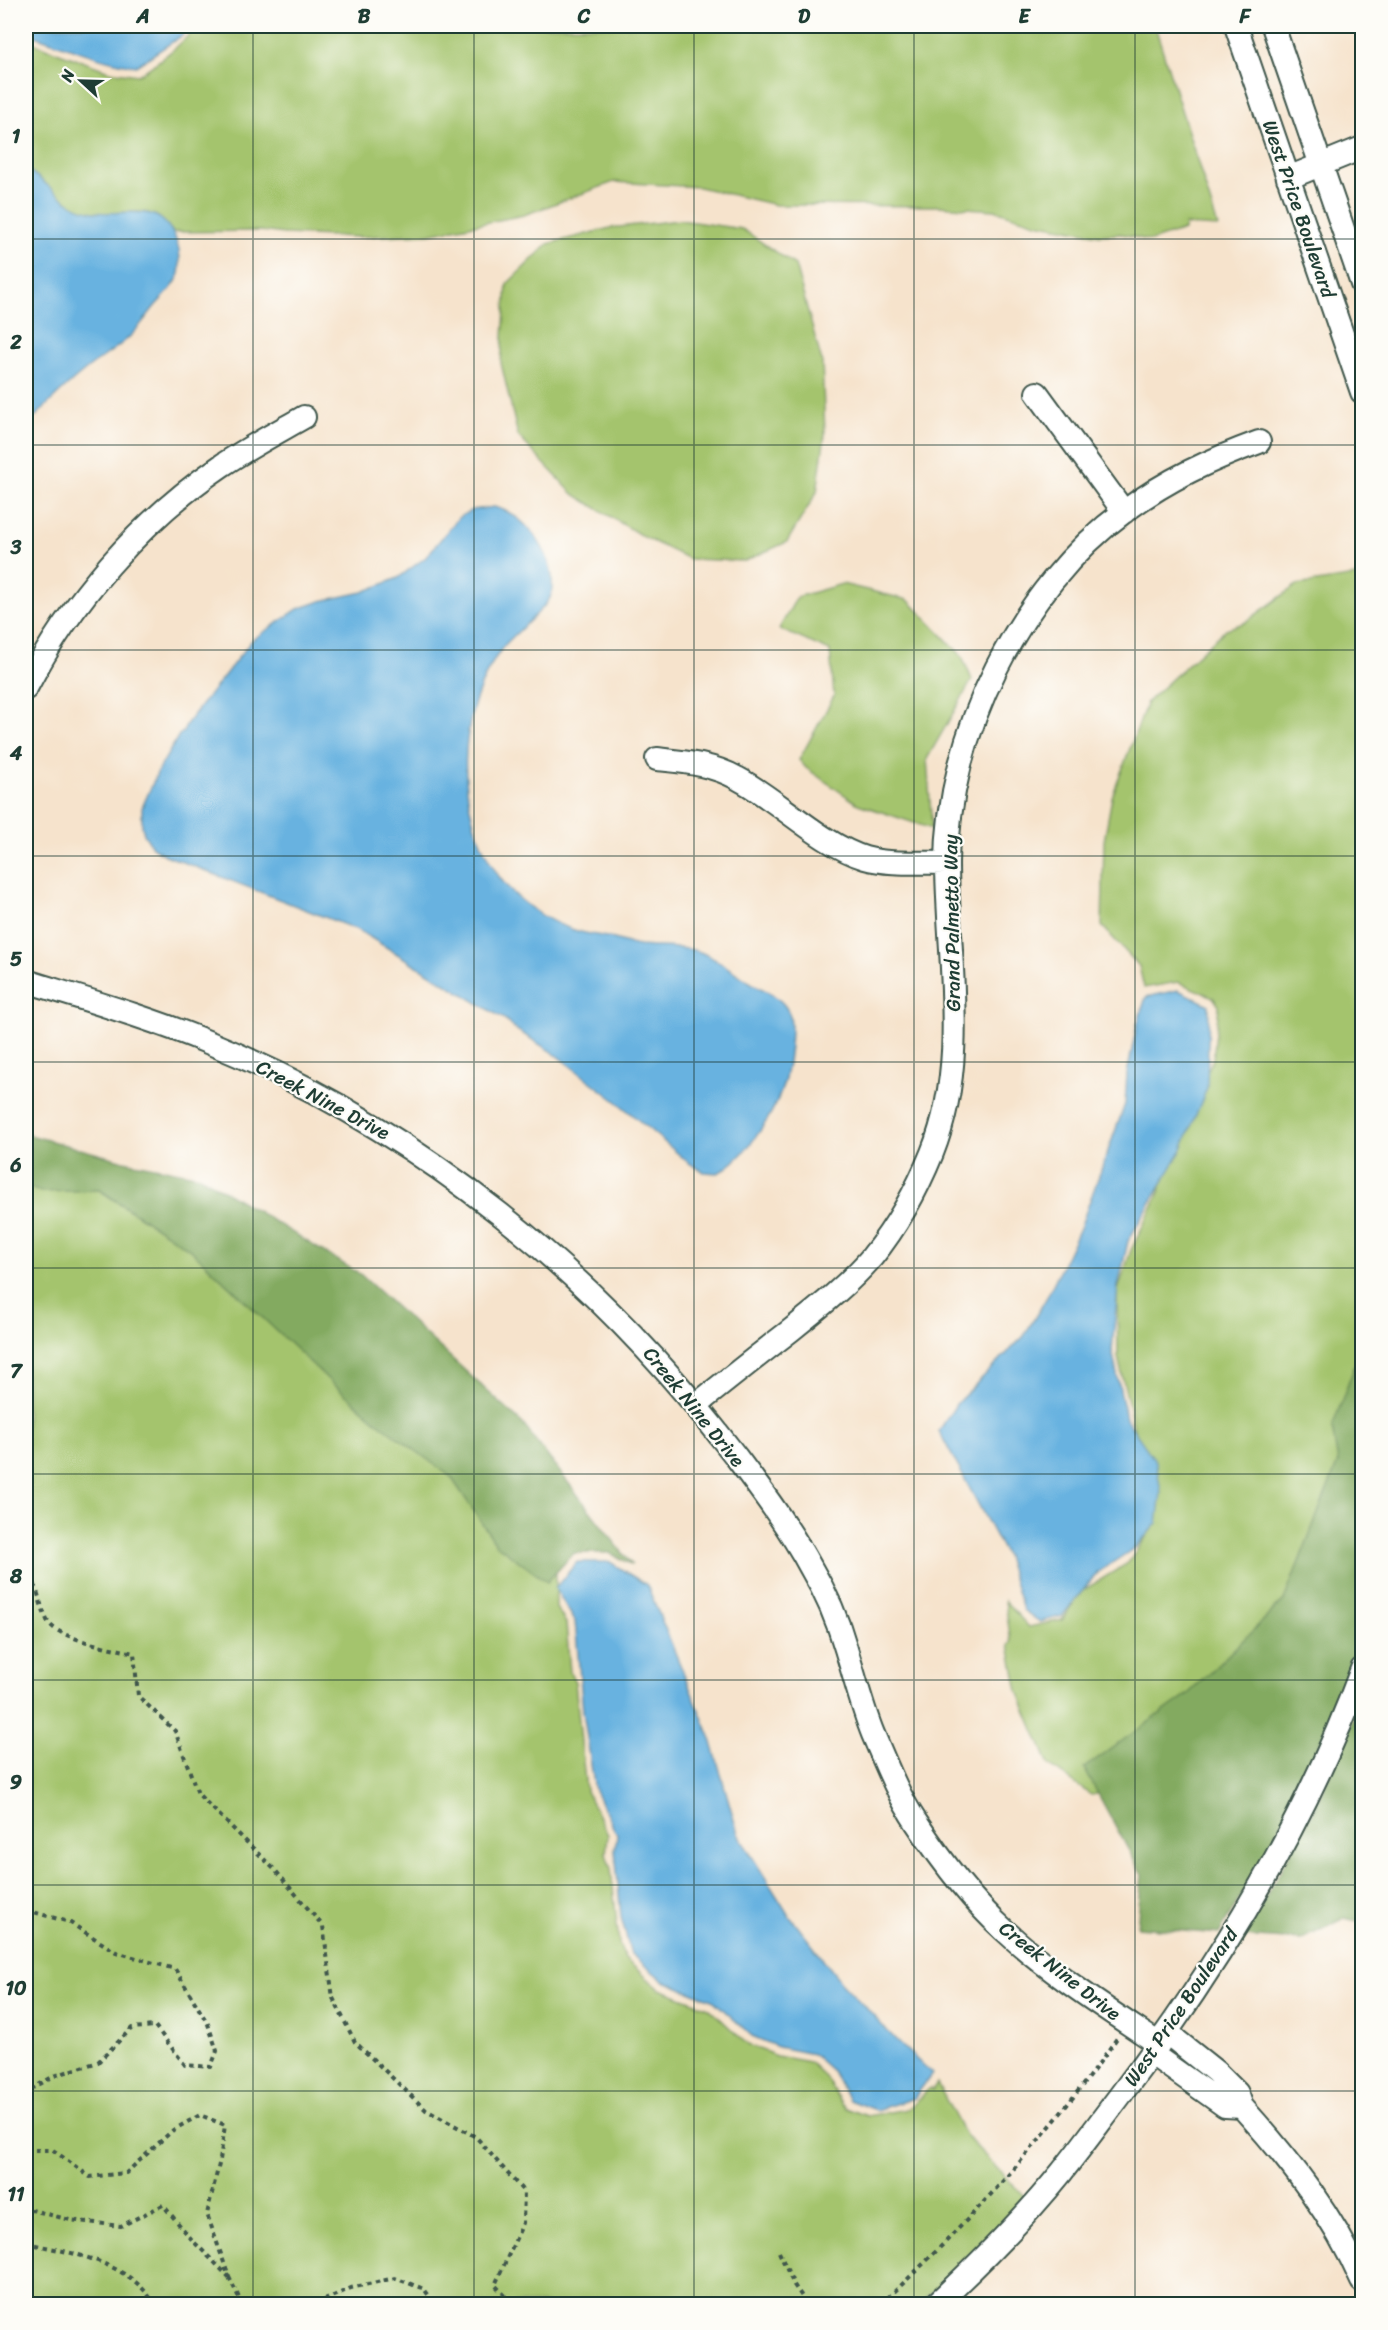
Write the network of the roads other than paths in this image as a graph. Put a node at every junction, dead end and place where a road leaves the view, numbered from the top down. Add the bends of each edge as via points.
1 (1236, 26) edge
2 (1273, 26) edge
3 (1362, 148) edge
4 (1321, 165) junction
5 (1288, 178) junction
6 (1362, 284) edge
7 (1362, 392) edge
8 (1037, 393) dead end
9 (304, 417) dead end
10 (1259, 442) dead end
11 (1124, 512) junction
12 (26, 688) edge
13 (657, 759) dead end
14 (947, 863) junction
15 (26, 981) edge
16 (696, 1405) junction
17 (1362, 1668) edge
18 (1160, 2044) junction
19 (1362, 2281) edge
20 (936, 2304) edge

1 - 5 street, West Price Boulevard
2 - 4 street, West Price Boulevard
3 - 4 street
4 - 5 street
4 - 6 street, West Price Boulevard
5 - 7 street, West Price Boulevard
8 - 11 street
9 - 12 street via 220,466 140,534 77,607
10 - 11 street, Grand Palmetto Way via 1209,461
11 - 14 street, Grand Palmetto Way via 1067,565 1039,598 995,670 963,754
13 - 14 street via 710,766 737,778 835,844 864,858
14 - 16 street, Grand Palmetto Way via 953,1065 945,1113 925,1169 898,1220 861,1269 824,1304
15 - 16 street, Creek Nine Drive via 209,1042 314,1092 415,1152 509,1221 575,1278 660,1362
16 - 18 street, Creek Nine Drive via 764,1493 812,1569 839,1627 866,1718 913,1819 972,1898 1002,1928 1060,1976
17 - 18 street, West Price Boulevard via 1328,1753 1277,1857 1218,1957
18 - 19 street, Creek Nine Drive via 1216,2072 1237,2093 1242,2107 1302,2178 1345,2243
18 - 20 street, West Price Boulevard via 1061,2174 978,2265

